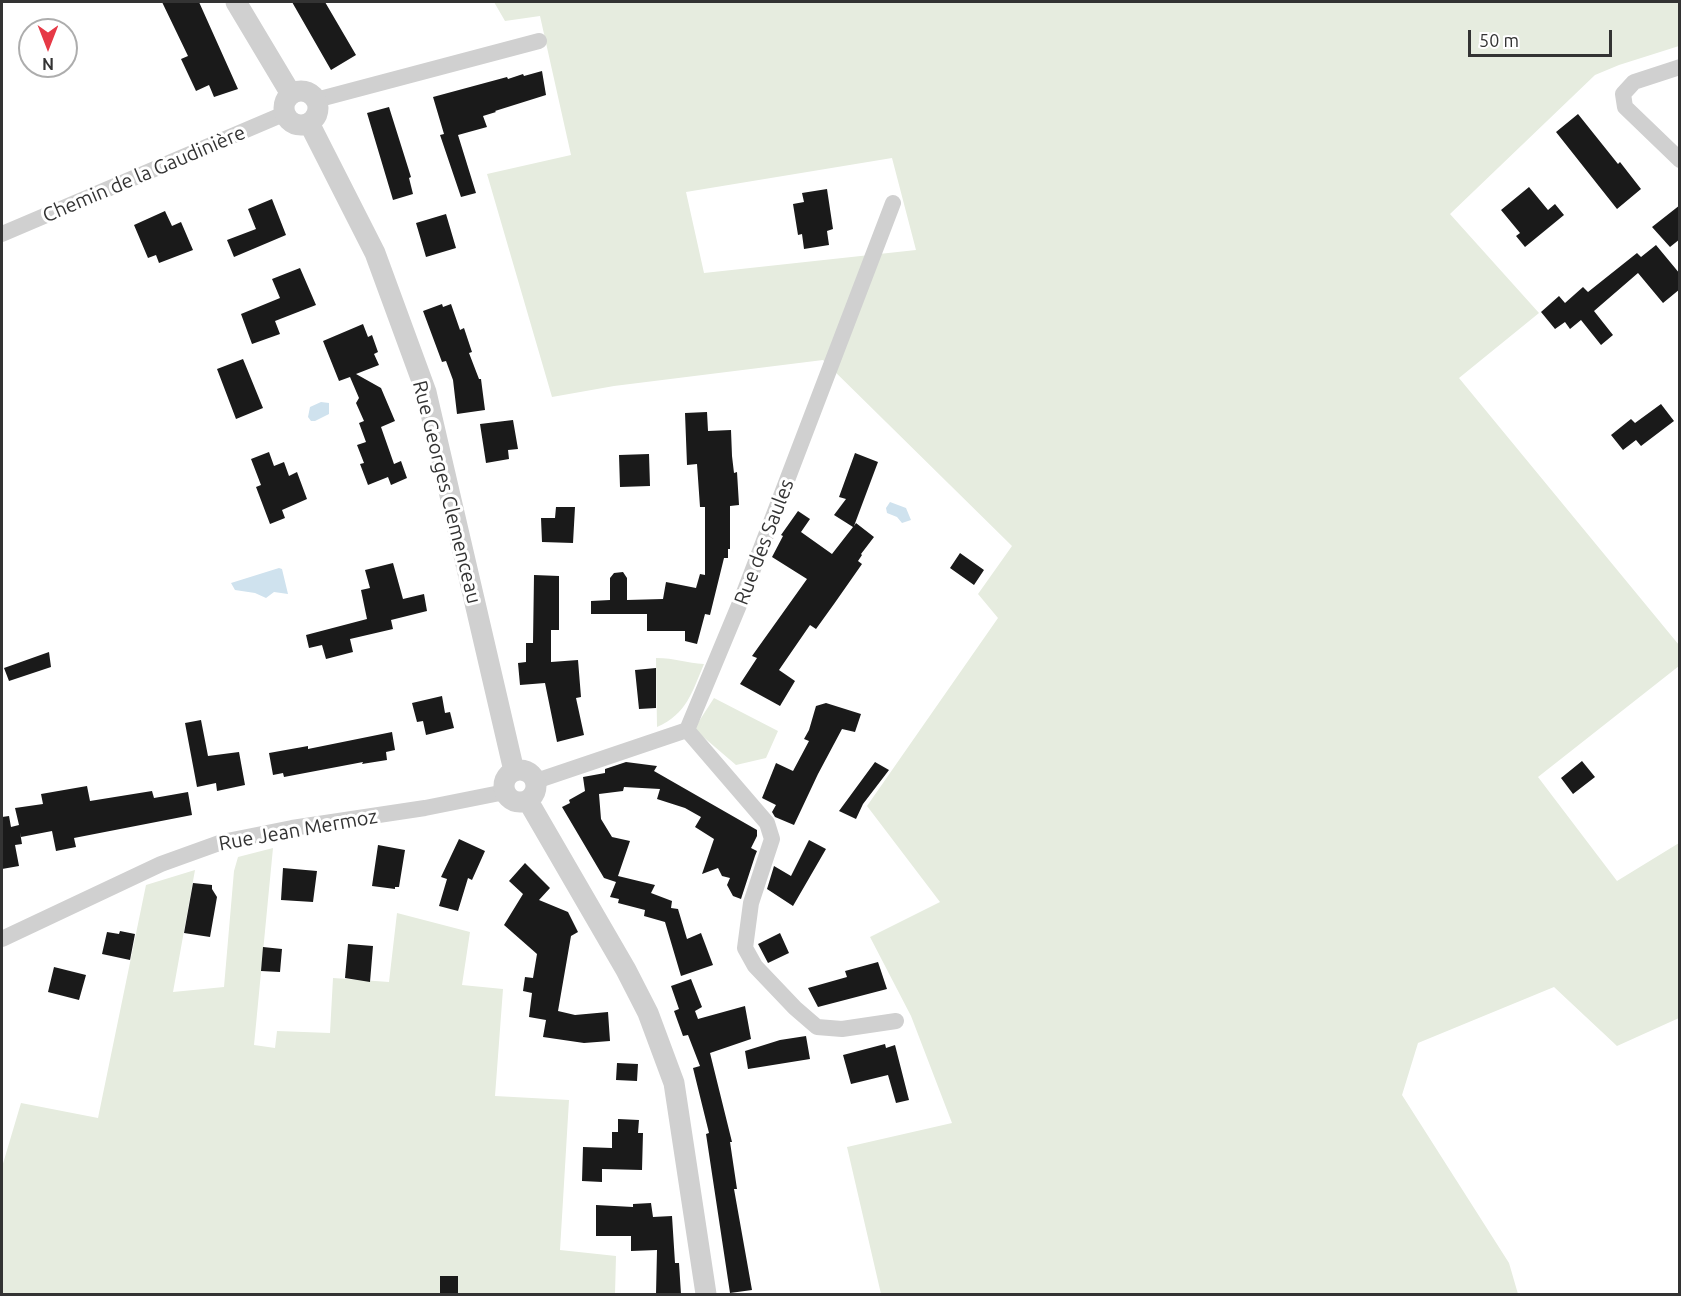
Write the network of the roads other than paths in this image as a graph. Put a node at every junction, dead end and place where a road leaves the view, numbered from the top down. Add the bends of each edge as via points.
1 (236, 2) edge
2 (539, 41) dead end
3 (1680, 67) edge
4 (316, 100) junction
5 (288, 104) junction
6 (309, 123) junction
7 (1680, 160) edge
8 (893, 203) dead end
9 (2, 234) edge
10 (687, 730) junction
11 (514, 771) junction
12 (536, 781) junction
13 (505, 792) junction
14 (528, 801) junction
15 (2, 939) edge
16 (896, 1021) dead end
17 (706, 1294) edge

1 - 5 street
2 - 4 street
3 - 7 street via 1634,82 1623,94 1625,108
4 - 5 street via 302,91
4 - 6 street via 318,111
5 - 6 street via 288,118 298,124
5 - 9 street, Chemin de la Gaudinière
6 - 11 street, Rue Georges Clemenceau via 375,254 426,392
8 - 10 street, Rue des Saules
10 - 12 street
10 - 16 street via 767,823 772,839 751,903 746,936 745,948 755,966 817,1027 842,1029
11 - 12 street via 530,773
11 - 13 street via 505,781
12 - 14 street via 536,792
13 - 14 street via 516,802
13 - 15 street, Rue Jean Mermoz via 222,842 161,864
14 - 17 street via 626,970 648,1013 674,1083

